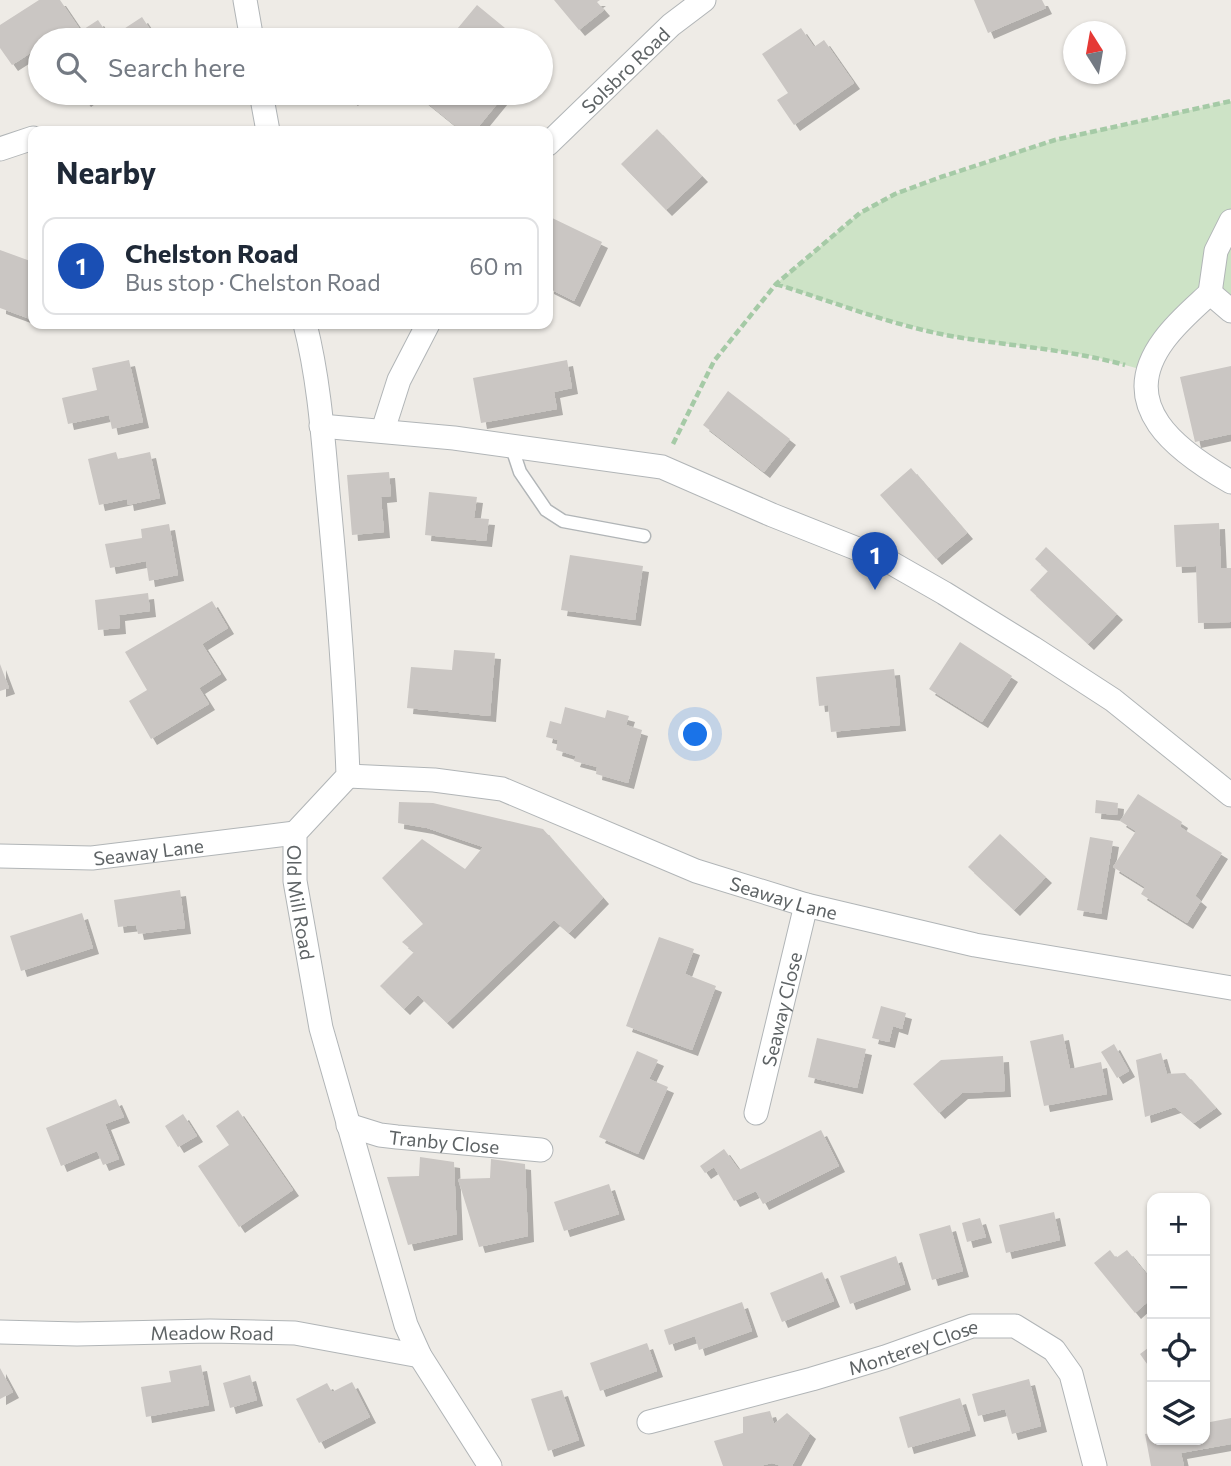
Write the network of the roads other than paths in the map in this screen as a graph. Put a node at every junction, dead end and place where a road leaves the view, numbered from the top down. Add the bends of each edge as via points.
1 (245, 0) edge
2 (704, 0) edge
3 (250, 28) edge
4 (263, 105) edge
5 (267, 126) edge
6 (553, 139) edge
7 (28, 140) edge
8 (0, 149) edge
9 (1231, 220) edge
10 (1210, 293) junction
11 (1231, 311) edge
12 (425, 329) edge
13 (307, 333) edge
14 (321, 426) junction
15 (383, 430) junction
16 (510, 444) junction
17 (1231, 482) edge
18 (644, 536) dead end
19 (348, 776) junction
20 (1231, 795) edge
21 (295, 833) junction
22 (0, 856) edge
23 (806, 905) junction
24 (1231, 988) edge
25 (756, 1113) dead end
26 (348, 1125) junction
27 (541, 1150) dead end
28 (0, 1332) edge
29 (420, 1356) junction
30 (649, 1422) dead end
31 (490, 1466) edge
32 (1095, 1466) edge

1 - 3 street
2 - 6 street, Solsbro Road via 652,43
4 - 5 street
7 - 8 street
9 - 10 street via 1216,251
10 - 11 street
10 - 17 street via 1163,341 1147,371 1147,395 1160,428 1196,460
12 - 15 street via 399,380
13 - 14 street
14 - 15 street
14 - 19 street
15 - 16 street
16 - 18 lane via 520,472 546,510 563,521
16 - 20 street via 662,467 888,561 1112,700
19 - 21 street, Old Mill Road
19 - 23 street, Seaway Lane via 502,789 696,871
21 - 22 street, Seaway Lane via 92,858
21 - 26 street, Old Mill Road via 295,881 303,929 321,1028
23 - 24 street, Seaway Lane via 975,946
23 - 25 street, Seaway Close
26 - 27 street, Tranby Close via 397,1137
26 - 29 street, Old Mill Road via 406,1325
28 - 29 street, Meadow Road via 295,1333
29 - 31 street, Old Mill Road
30 - 32 street, Monterey Close via 824,1375 972,1326 1015,1326 1054,1350 1071,1374

